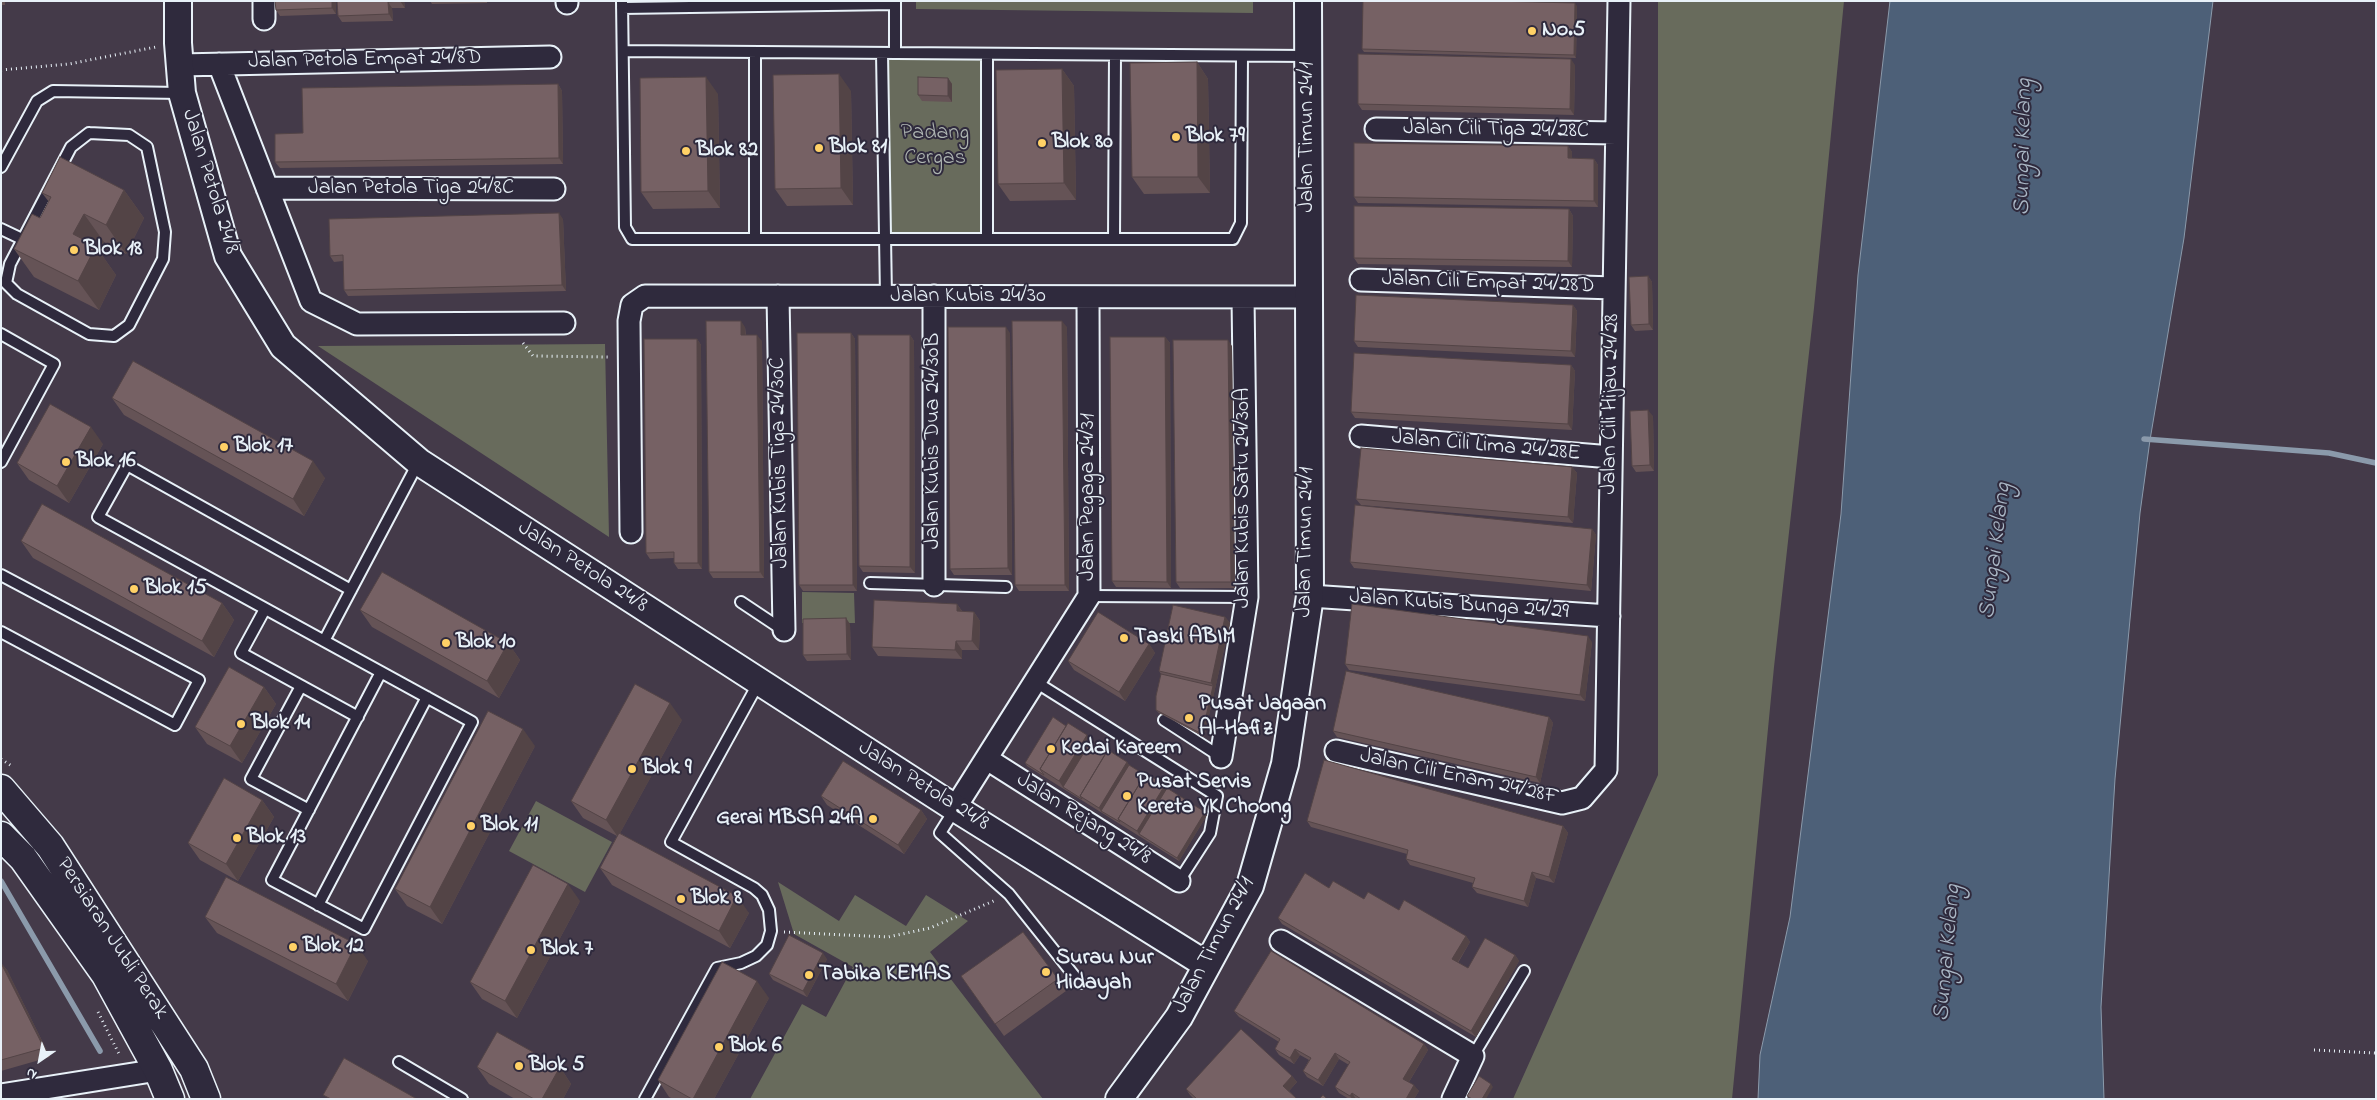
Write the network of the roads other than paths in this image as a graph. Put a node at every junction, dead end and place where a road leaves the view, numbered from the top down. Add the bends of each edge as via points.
1 (178, 1) edge
2 (1308, 1) edge
3 (1619, 1) edge
4 (895, 3) edge
5 (622, 4) edge
6 (623, 51) junction
7 (755, 52) junction
8 (882, 53) junction
9 (895, 53) junction
10 (179, 54) junction
11 (987, 54) junction
12 (1115, 55) junction
13 (1242, 56) junction
14 (1308, 56) junction
15 (550, 57) dead end
16 (219, 64) junction
17 (182, 93) junction
18 (1376, 129) dead end
19 (1616, 133) junction
20 (1, 167) edge
21 (267, 188) junction
22 (554, 189) dead end
23 (1, 229) edge
24 (22, 239) junction
25 (755, 239) junction
26 (885, 239) junction
27 (987, 239) junction
28 (1114, 239) junction
29 (1361, 280) dead end
30 (1614, 288) junction
31 (778, 296) junction
32 (886, 296) junction
33 (934, 296) junction
34 (1088, 297) junction
35 (1243, 297) junction
36 (1308, 297) junction
37 (564, 322) dead end
38 (1, 334) edge
39 (1361, 436) dead end
40 (1612, 458) junction
41 (1, 462) edge
42 (419, 462) junction
43 (631, 532) dead end
44 (1, 574) edge
45 (870, 583) dead end
46 (934, 585) junction
47 (1006, 587) dead end
48 (351, 590) junction
49 (1089, 596) junction
50 (1310, 596) junction
51 (1247, 597) junction
52 (741, 602) dead end
53 (265, 609) junction
54 (1609, 616) junction
55 (784, 630) joint
56 (1, 632) edge
57 (324, 641) junction
58 (381, 672) junction
59 (1034, 681) junction
60 (759, 682) junction
61 (301, 686) junction
62 (427, 697) junction
63 (358, 717) junction
64 (1164, 720) edge
65 (1336, 751) dead end
66 (1221, 757) joint
67 (987, 760) junction
68 (1, 789) edge
69 (1582, 798) joint
70 (955, 808) junction
71 (309, 810) junction
72 (1, 836) edge
73 (1179, 882) joint
74 (318, 905) junction
75 (1281, 940) dead end
76 (1207, 965) junction
77 (1524, 971) dead end
78 (1080, 983) dead end
79 (1473, 1056) junction
80 (399, 1062) dead end
81 (158, 1070) junction
82 (16, 1095) edge
83 (170, 1099) edge
84 (206, 1099) edge
85 (462, 1099) edge
86 (645, 1099) edge
87 (1119, 1099) edge
88 (1453, 1099) edge

1 - 10 street, Jalan Petola 24/8
2 - 14 street, Jalan Timun 24/1
3 - 19 street, Jalan Cili Hijau 24/28
4 - 5 lane
4 - 9 lane
5 - 6 lane
6 - 7 lane
6 - 25 lane via 625,227 632,240
7 - 8 lane
7 - 25 lane
8 - 9 lane
8 - 26 lane
9 - 11 lane
10 - 16 street, Jalan Petola Empat 24/8D
10 - 17 street, Jalan Petola 24/8
11 - 12 lane
11 - 27 lane
12 - 13 lane
12 - 28 lane
13 - 14 lane
13 - 28 lane via 1241,223 1233,239
14 - 36 street, Jalan Timun 24/1
15 - 16 street, Jalan Petola Empat 24/8D
16 - 21 street
17 - 20 lane via 53,91 37,101
17 - 42 street, Jalan Petola 24/8 via 228,256 283,346
18 - 19 street, Jalan Cili Tiga 24/28C
19 - 30 street, Jalan Cili Hijau 24/28
21 - 22 street, Jalan Petola Tiga 24/8C
21 - 37 street via 312,301 357,324
23 - 24 lane
24 - 24 lane via 10,264 6,283 17,294 89,334 114,336 129,325 163,259 165,232 147,147 129,135 89,133 71,147
25 - 26 lane
26 - 27 lane
26 - 32 lane
27 - 28 lane
29 - 30 street, Jalan Cili Empat 24/28D
30 - 40 street, Jalan Cili Hijau 24/28
31 - 32 street, Jalan Kubis 24/30
31 - 43 street, Jalan Kubis 24/30 via 645,296 632,305 629,321
31 - 55 street, Jalan Kubis Tiga 24/30C
32 - 33 street, Jalan Kubis 24/30
33 - 34 street, Jalan Kubis 24/30
33 - 46 street, Jalan Kubis Dua 24/30B
34 - 35 street, Jalan Kubis 24/30
34 - 49 street, Jalan Pegaga 24/31
35 - 36 street, Jalan Kubis 24/30
35 - 51 street, Jalan Kubis Satu 24/30A
36 - 50 street, Jalan Timun 24/1
38 - 41 lane via 54,364
39 - 40 street, Jalan Cili Lima 24/28E
40 - 54 street, Jalan Cili Hijau 24/28
42 - 48 lane
42 - 60 street, Jalan Petola 24/8
44 - 56 lane via 199,680 175,725
45 - 46 lane
46 - 47 lane
48 - 53 lane via 127,465 98,517
48 - 57 lane
49 - 51 lane
49 - 59 street, Jalan Pegaga 24/31
50 - 54 street, Jalan Kubis Bunga 24/29
50 - 76 street, Jalan Timun 24/1 via 1285,764 1250,886
51 - 66 street, Jalan Kubis Satu 24/30A
52 - 55 lane
53 - 57 lane
53 - 61 lane via 241,653
54 - 69 street, Jalan Cili Hijau 24/28 via 1606,770
57 - 58 lane
58 - 62 lane
58 - 63 lane
59 - 67 street, Jalan Pegaga 24/31
59 - 73 lane via 1217,796 1210,833
60 - 70 street, Jalan Petola 24/8
60 - 86 lane via 670,842 762,895 769,910 771,931 767,945 756,956 717,968
61 - 63 lane
61 - 71 lane via 251,779
62 - 74 lane
62 - 74 lane via 472,722 364,929
63 - 71 lane
64 - 66 lane
65 - 69 street, Jalan Cili Enam 24/28F via 1562,803
67 - 70 street, Jalan Pegaga 24/31
67 - 73 street, Jalan Rejang 24/8
68 - 84 main road, Persiaran Jubli Perak via 50,846 194,1069
70 - 76 street, Jalan Petola 24/8
70 - 78 lane via 940,833 1009,894
71 - 74 lane via 272,880
72 - 81 main road, Persiaran Jubli Perak via 23,858 106,975
75 - 79 street
76 - 87 street, Jalan Timun 24/1 via 1180,1017
77 - 79 lane
79 - 88 street
80 - 85 lane
81 - 82 street
81 - 83 main road, Persiaran Jubli Perak

